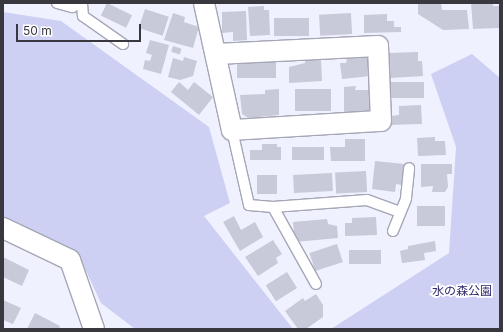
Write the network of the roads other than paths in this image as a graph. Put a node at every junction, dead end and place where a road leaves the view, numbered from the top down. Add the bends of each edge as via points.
1 (57, 3) edge
2 (81, 3) edge
3 (204, 3) edge
4 (123, 44) dead end
5 (216, 54) junction
6 (232, 130) junction
7 (409, 168) dead end
8 (273, 207) junction
9 (400, 212) junction
10 (3, 228) edge
11 (393, 231) dead end
12 (316, 284) dead end
13 (94, 329) edge

1 - 2 lane via 72,7
2 - 4 lane via 83,16
3 - 5 street
5 - 6 street
5 - 6 street via 378,46 381,121
6 - 8 lane via 249,205
7 - 9 lane via 406,198
8 - 9 lane via 367,200
8 - 12 lane
9 - 11 lane
10 - 13 street via 70,260

